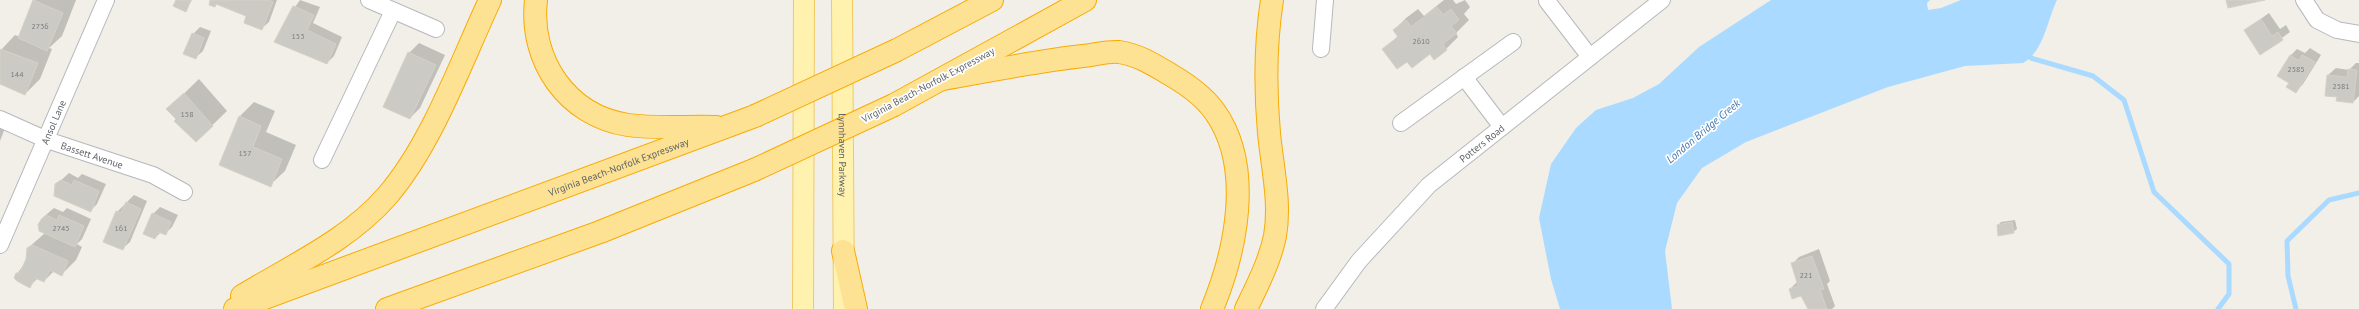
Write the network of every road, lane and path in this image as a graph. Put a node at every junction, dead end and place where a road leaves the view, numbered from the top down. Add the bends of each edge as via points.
1 (106, 0) edge
2 (490, 0) edge
3 (536, 0) edge
4 (804, 0) edge
5 (842, 0) edge
6 (1085, 0) edge
7 (1272, 0) edge
8 (1325, 0) edge
9 (1662, 0) edge
10 (2304, 0) edge
11 (375, 1) edge
12 (1547, 1) edge
13 (984, 3) edge
14 (393, 11) junction
15 (436, 29) dead end
16 (2359, 34) edge
17 (1513, 42) dead end
18 (1321, 49) dead end
19 (1590, 57) junction
20 (1464, 78) junction
21 (943, 79) junction
22 (0, 119) edge
23 (1401, 123) dead end
24 (730, 127) junction
25 (1502, 127) junction
26 (47, 140) junction
27 (322, 160) dead end
28 (184, 192) dead end
29 (0, 245) edge
30 (843, 250) junction
31 (220, 309) edge
32 (235, 309) edge
33 (387, 309) edge
34 (803, 309) edge
35 (844, 309) edge
36 (856, 309) edge
37 (1212, 309) edge
38 (1246, 309) edge
39 (1324, 309) edge

1 - 26 street, Ansol Lane
2 - 31 highway via 428,133 410,166 386,197 357,224 330,244
3 - 24 highway via 536,36 549,73 561,89 592,113 611,121 635,126
4 - 34 main road
5 - 30 main road, Lynnhaven Parkway
6 - 21 highway, Virginia Beach-Norfolk Expressway
7 - 38 highway via 1267,28 1265,80 1276,202 1275,236 1264,270
8 - 18 street
9 - 19 street, Potters Road
10 - 16 street via 2317,20 2337,30
11 - 14 street
12 - 19 street
13 - 24 highway, Virginia Beach-Norfolk Expressway, bridge via 897,50
14 - 15 street
14 - 27 street
17 - 20 street
19 - 25 street, Potters Road
20 - 23 street
20 - 25 street
21 - 33 highway, Virginia Beach-Norfolk Expressway, bridge via 894,105 754,170 600,232
21 - 37 highway via 1049,60 1118,52 1149,61 1201,96 1215,111 1227,133 1236,169 1237,201 1233,235 1226,268
22 - 26 street, Bassett Avenue
24 - 32 highway, Virginia Beach-Norfolk Expressway
25 - 39 street, Potters Road via 1429,184 1359,261
26 - 28 street, Bassett Avenue via 153,176
26 - 29 street, Ansol Lane
30 - 35 main road, Lynnhaven Parkway
30 - 36 highway

